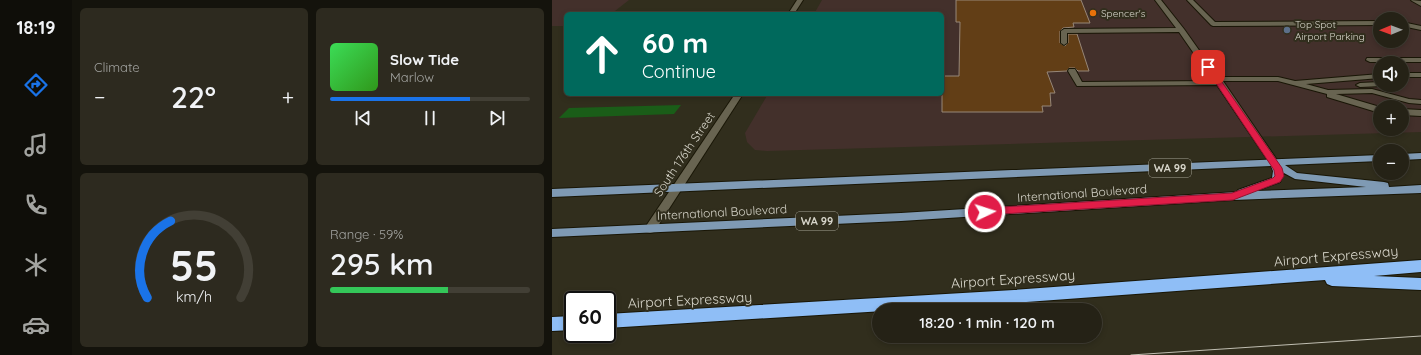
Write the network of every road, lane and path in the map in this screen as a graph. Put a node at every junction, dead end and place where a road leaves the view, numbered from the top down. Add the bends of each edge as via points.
1 (800, 0) edge
2 (1158, 0) edge
3 (1190, 0) edge
4 (1414, 0) edge
5 (1421, 4) edge
6 (792, 12) edge
7 (1373, 23) edge
8 (1409, 25) edge
9 (1421, 28) edge
10 (1182, 30) junction
11 (1064, 43) dead end
12 (1409, 60) edge
13 (1421, 60) edge
14 (1072, 71) dead end
15 (1409, 75) edge
16 (1421, 75) edge
17 (1373, 76) edge
18 (1218, 81) junction
19 (1286, 81) junction
20 (1373, 84) edge
21 (1306, 86) junction
22 (1317, 90) junction
23 (738, 96) edge
24 (1421, 102) edge
25 (1373, 108) edge
26 (1409, 112) edge
27 (1421, 112) edge
28 (1409, 156) edge
29 (1421, 156) edge
30 (1373, 158) edge
31 (1274, 163) junction
32 (676, 188) junction
33 (1420, 190) edge
34 (552, 193) edge
35 (1233, 196) junction
36 (650, 229) junction
37 (552, 233) edge
38 (1421, 266) edge
39 (1285, 277) junction
40 (1421, 284) edge
41 (616, 320) edge
42 (564, 323) edge
43 (552, 324) edge

1 - 6 street
2 - 10 street
3 - 7 street via 1213,24
4 - 5 street
8 - 9 street
10 - 11 street via 1064,31
10 - 18 street
12 - 13 street
14 - 18 street via 1080,84
15 - 16 street
17 - 19 street
18 - 19 street via 1263,78
18 - 31 street
19 - 21 street
20 - 21 street
21 - 22 street
22 - 24 street via 1372,91
22 - 25 street
23 - 32 street, South 176th Street
26 - 27 street
28 - 29 main road
30 - 31 main road, International Boulevard / WA 99
31 - 32 main road, International Boulevard / WA 99
31 - 33 main road via 1295,176
31 - 35 main road via 1279,176 1276,180
32 - 34 main road, International Boulevard / WA 99
32 - 36 street, South 176th Street
33 - 35 main road, International Boulevard / WA 99
35 - 36 main road, International Boulevard / WA 99
36 - 37 main road, International Boulevard / WA 99
38 - 39 highway, Airport Expressway
39 - 40 highway
39 - 41 highway, Airport Expressway
42 - 43 highway

